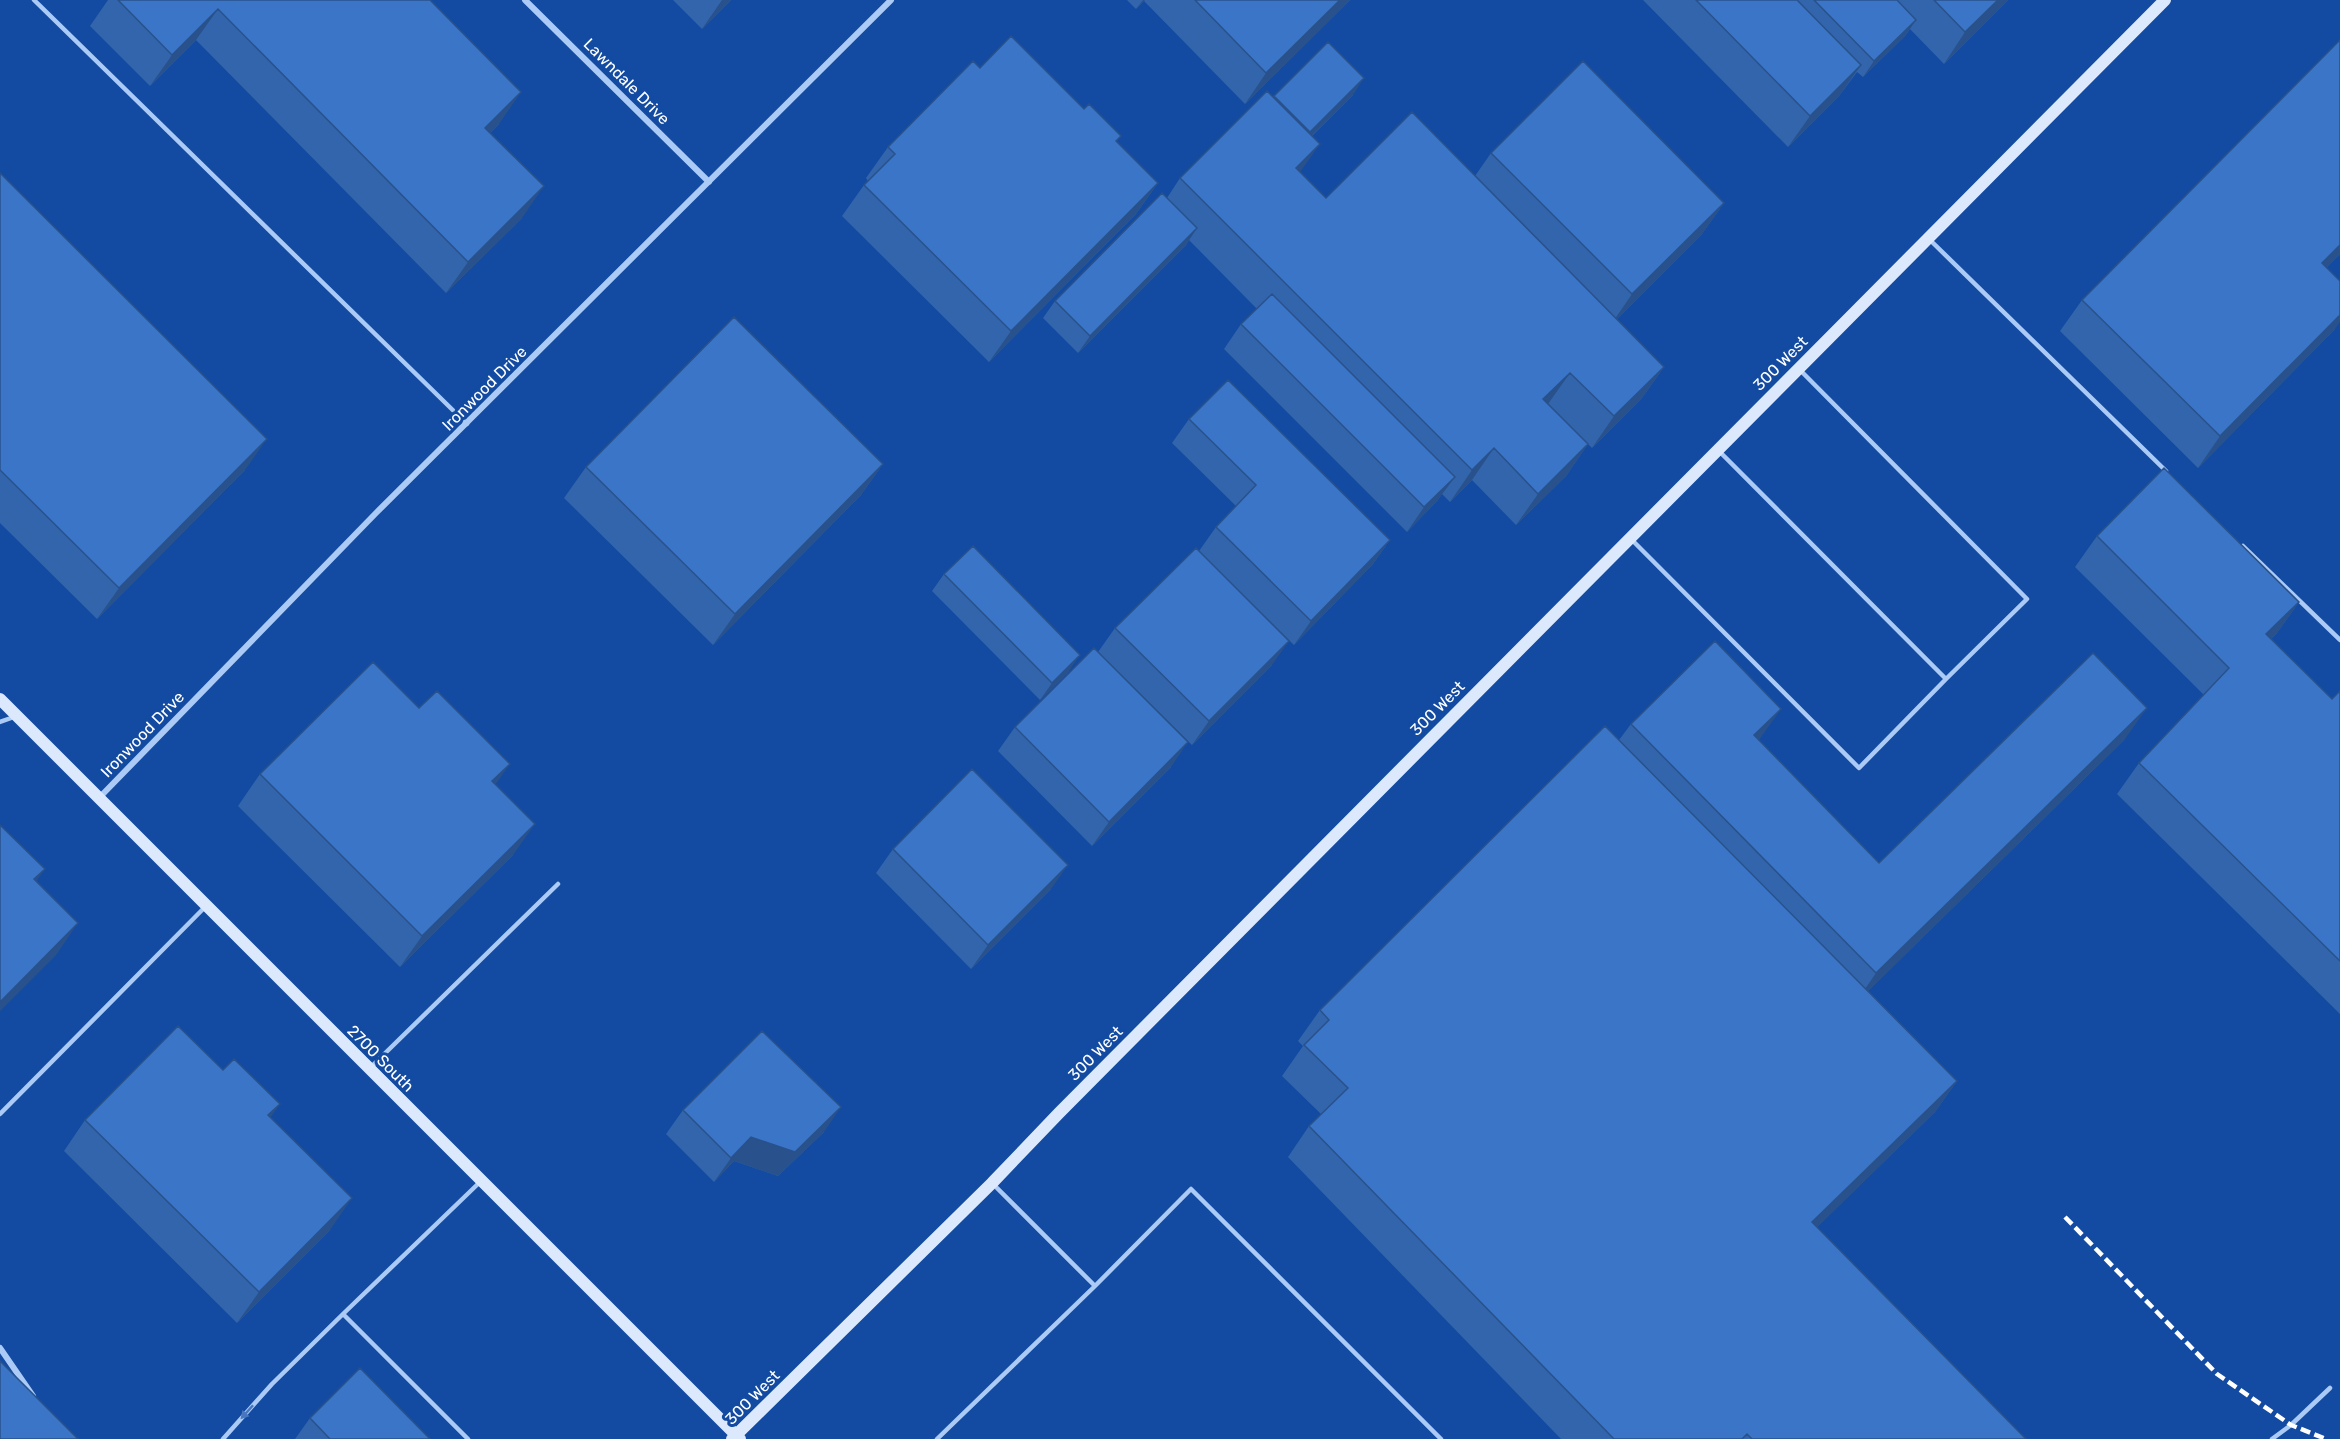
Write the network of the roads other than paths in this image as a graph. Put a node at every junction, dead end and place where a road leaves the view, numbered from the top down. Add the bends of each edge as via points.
1 (33, 0) edge
2 (525, 0) edge
3 (891, 0) edge
4 (2165, 0) edge
5 (709, 182) junction
6 (1928, 238) junction
7 (1798, 368) junction
8 (467, 424) junction
9 (1717, 449) junction
10 (2172, 477) edge
11 (1630, 537) junction
12 (2239, 542) edge
13 (2340, 640) edge
14 (1946, 679) junction
15 (0, 699) edge
16 (16, 717) junction
17 (0, 722) edge
18 (98, 798) junction
19 (558, 884) dead end
20 (206, 906) junction
21 (369, 1069) junction
22 (0, 1114) edge
23 (480, 1180) junction
24 (992, 1183) junction
25 (1095, 1286) junction
26 (343, 1314) junction
27 (0, 1348) edge
28 (2330, 1388) dead end
29 (42, 1406) edge
30 (736, 1438) edge
31 (223, 1439) edge
32 (468, 1439) edge
33 (937, 1439) edge
34 (1441, 1439) edge
35 (2272, 1439) edge

1 - 8 lane
2 - 5 street, Lawndale Drive
3 - 5 street, Ironwood Drive
4 - 6 main road, 300 West
5 - 8 street, Ironwood Drive
6 - 7 main road, 300 West
6 - 10 lane
7 - 9 main road, 300 West
7 - 14 lane via 2027,599
8 - 18 street, Ironwood Drive
9 - 11 main road, 300 West
9 - 14 lane
11 - 14 lane via 1858,768
11 - 24 main road, 300 West
12 - 13 lane
15 - 16 main road, 2700 South
16 - 17 lane
16 - 18 main road, 2700 South
18 - 20 main road, 2700 South
19 - 21 lane
20 - 21 main road, 2700 South
20 - 22 lane
21 - 23 main road, 2700 South
23 - 26 lane
23 - 30 main road, 2700 South
24 - 25 lane
24 - 30 main road, 300 West
25 - 33 lane
25 - 34 lane via 1191,1189
26 -> 31 lane
26 - 32 lane
27 - 29 street
28 - 35 lane

